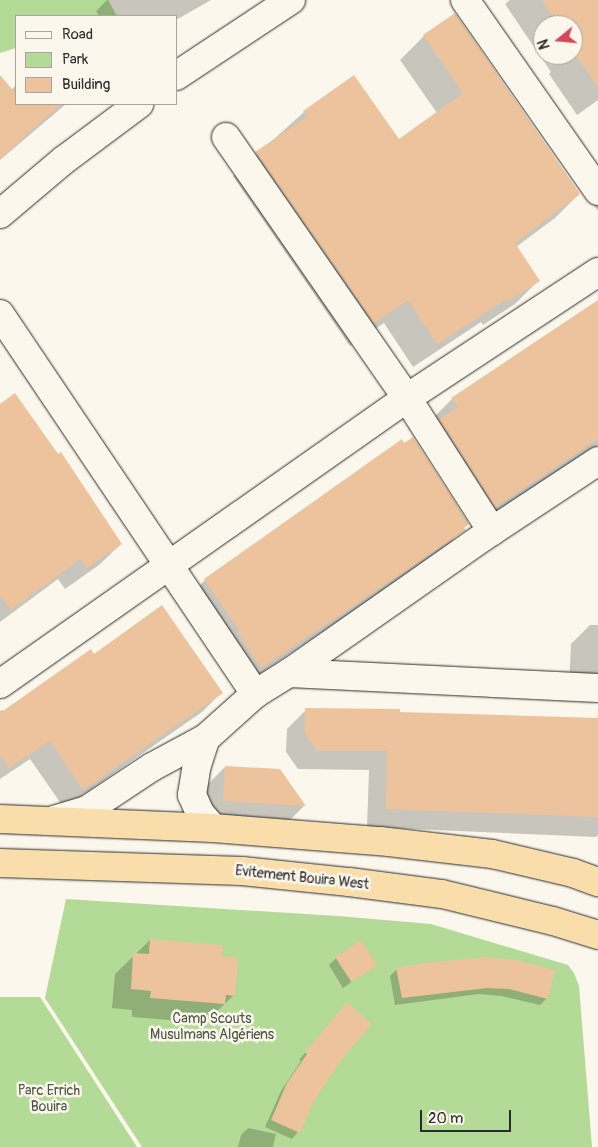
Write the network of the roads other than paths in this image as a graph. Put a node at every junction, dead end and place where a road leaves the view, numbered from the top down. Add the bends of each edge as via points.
1 (291, 0) edge
2 (465, 0) edge
3 (178, 75) edge
4 (138, 105) edge
5 (226, 137) dead end
6 (598, 191) edge
7 (0, 214) edge
8 (598, 272) edge
9 (0, 314) edge
10 (407, 398) junction
11 (598, 461) edge
12 (492, 531) junction
13 (169, 563) junction
14 (289, 673) junction
15 (0, 684) edge
16 (598, 688) edge
17 (255, 694) junction
18 (206, 738) junction
19 (0, 819) edge
20 (48, 822) junction
21 (213, 828) junction
22 (0, 863) edge
23 (598, 882) edge
24 (598, 935) edge

1 - 3 street
2 - 6 street
4 - 7 street via 64,160
5 - 10 street
8 - 10 street
9 - 13 street
10 - 12 street
10 - 13 street
11 - 12 street
12 - 14 street
13 - 15 street
13 - 17 street
14 - 16 street
14 - 17 street
17 - 18 street
18 - 20 street via 152,767 87,810
18 - 21 street via 196,765 192,795 200,813
19 - 20 highway
20 - 21 highway
21 - 23 highway via 380,841 492,854
22 - 24 highway, Evitement Bouira West via 242,871 349,882 442,894

